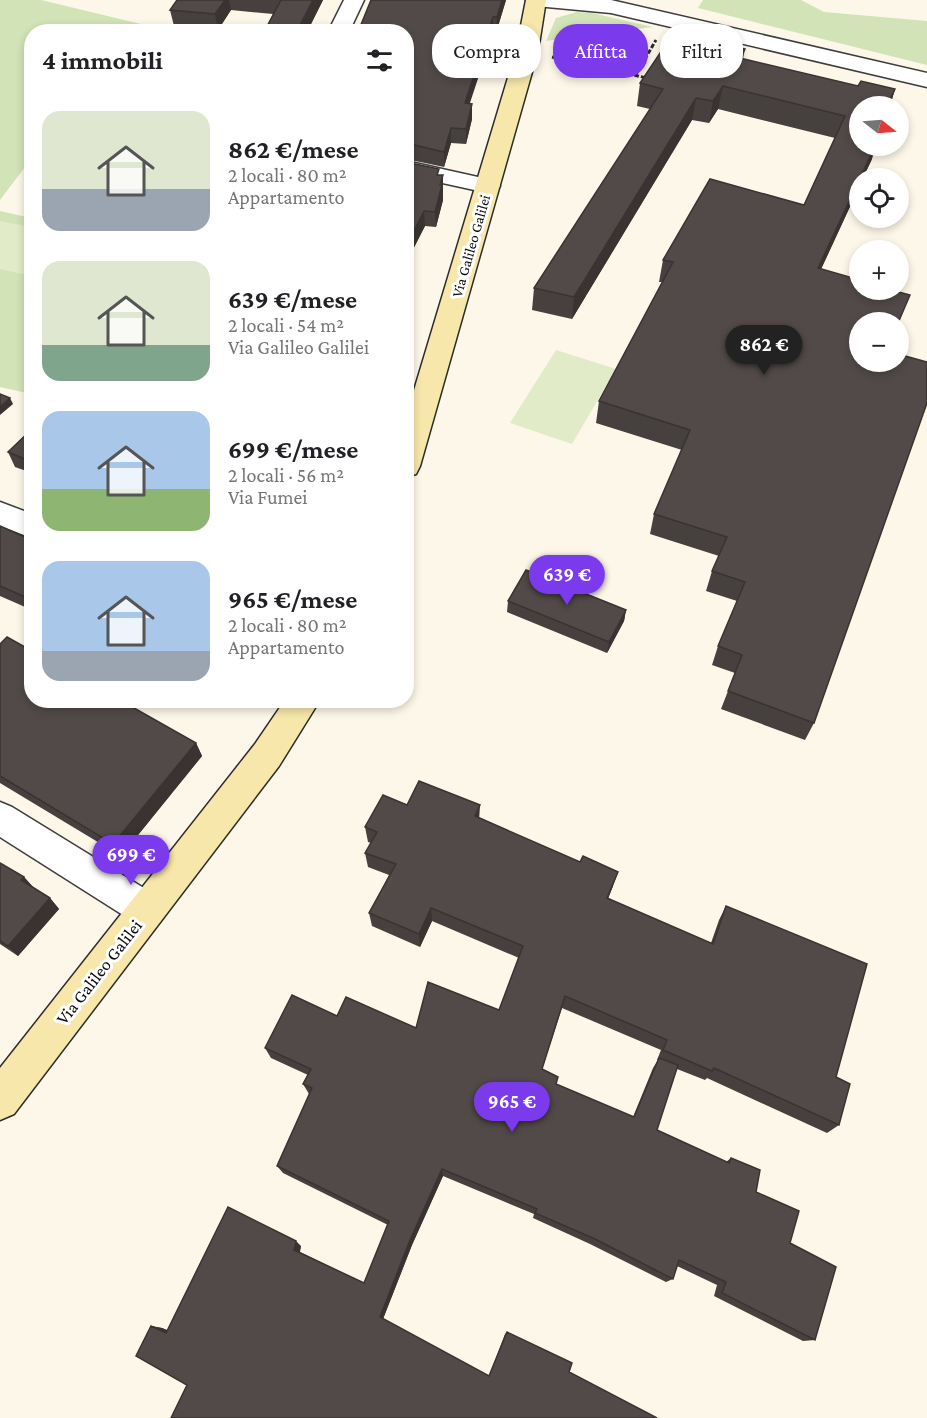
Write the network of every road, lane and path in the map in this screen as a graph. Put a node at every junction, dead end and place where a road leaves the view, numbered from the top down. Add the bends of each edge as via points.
1 (354, 0) edge
2 (542, 0) edge
3 (602, 3) edge
4 (342, 24) edge
5 (535, 24) edge
6 (666, 24) edge
7 (660, 26) edge
8 (660, 38) edge
9 (743, 41) edge
10 (541, 47) edge
11 (648, 56) edge
12 (519, 78) edge
13 (644, 78) edge
14 (654, 80) edge
15 (927, 80) edge
16 (414, 170) edge
17 (488, 186) junction
18 (414, 439) edge
19 (0, 513) edge
20 (24, 524) edge
21 (299, 708) edge
22 (0, 818) edge
23 (147, 910) junction
24 (0, 1100) edge

1 - 4 street
2 - 3 street
2 - 5 street, Via Galileo Galilei
3 - 6 street
7 - 10 path
8 - 11 path
9 - 15 street
12 - 17 street, Via Galileo Galilei
13 - 14 path
16 - 17 street
17 - 18 street, Via Galileo Galilei
19 - 20 street
21 - 23 street, Via Galileo Galilei
22 - 23 street
23 - 24 street, Via Galileo Galilei

